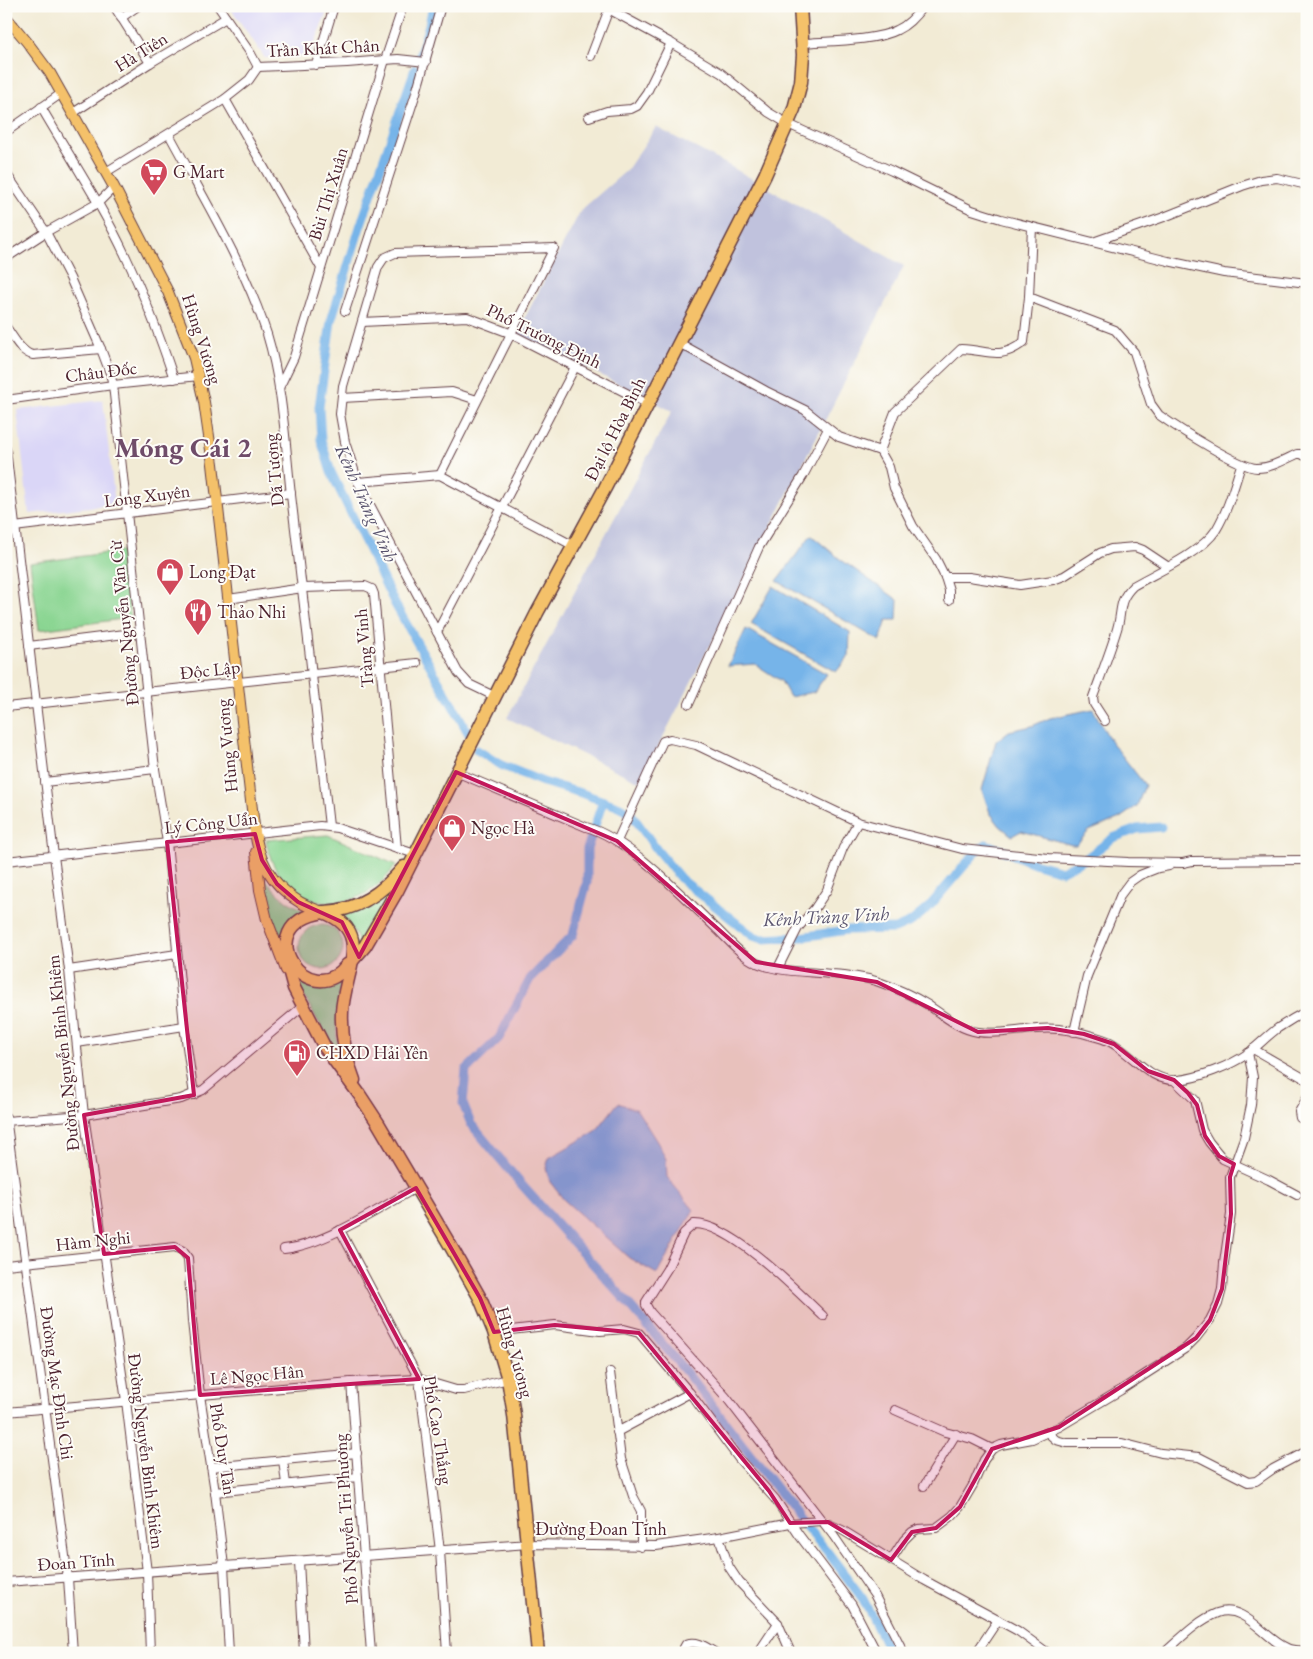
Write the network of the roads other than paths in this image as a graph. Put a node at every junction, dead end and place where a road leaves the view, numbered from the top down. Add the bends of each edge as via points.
1 (114, 6) edge
2 (138, 6) edge
3 (218, 6) edge
4 (334, 6) edge
5 (403, 6) edge
6 (441, 6) edge
7 (800, 6) edge
8 (923, 6) edge
9 (606, 8) edge
10 (6, 17) edge
11 (121, 18) junction
12 (226, 18) junction
13 (803, 42) junction
14 (671, 43) junction
15 (591, 56) dead end
16 (385, 60) junction
17 (426, 62) junction
18 (150, 63) junction
19 (316, 65) junction
20 (258, 67) junction
21 (62, 93) junction
22 (225, 99) junction
23 (41, 107) junction
24 (73, 113) junction
25 (589, 117) dead end
26 (788, 124) junction
27 (6, 132) edge
28 (169, 134) junction
29 (106, 172) junction
30 (6, 173) edge
31 (1307, 184) edge
32 (114, 187) junction
33 (98, 203) junction
34 (1032, 227) junction
35 (46, 232) junction
36 (1092, 242) junction
37 (6, 258) edge
38 (321, 268) junction
39 (1307, 283) edge
40 (1029, 297) junction
41 (345, 311) dead end
42 (362, 322) junction
43 (6, 327) edge
44 (510, 334) junction
45 (679, 343) junction
46 (101, 349) junction
47 (575, 367) junction
48 (199, 376) junction
49 (174, 379) junction
50 (113, 385) junction
51 (279, 388) junction
52 (342, 398) junction
53 (6, 400) edge
54 (477, 400) junction
55 (648, 404) junction
56 (828, 429) junction
57 (6, 449) edge
58 (880, 452) junction
59 (1307, 457) edge
60 (1241, 465) junction
61 (440, 475) junction
62 (358, 482) junction
63 (291, 493) junction
64 (218, 503) junction
65 (502, 508) junction
66 (127, 514) junction
67 (16, 527) junction
68 (6, 528) edge
69 (574, 546) junction
70 (1167, 566) junction
71 (946, 577) junction
72 (303, 588) junction
73 (228, 599) junction
74 (949, 600) dead end
75 (141, 632) junction
76 (437, 632) junction
77 (29, 646) junction
78 (417, 662) dead end
79 (380, 666) junction
80 (312, 674) junction
81 (238, 682) junction
82 (147, 692) junction
83 (496, 697) junction
84 (36, 703) junction
85 (689, 704) dead end
86 (6, 707) edge
87 (1105, 720) dead end
88 (155, 769) junction
89 (456, 772) junction
90 (45, 782) junction
91 (858, 822) junction
92 (329, 826) junction
93 (255, 834) junction
94 (617, 841) junction
95 (167, 842) junction
96 (398, 848) junction
97 (415, 854) junction
98 (54, 856) junction
99 (1307, 860) edge
100 (6, 861) edge
101 (1183, 863) junction
102 (323, 912) junction
103 (270, 931) junction
104 (365, 946) junction
105 (177, 954) junction
106 (289, 959) junction
107 (349, 962) junction
108 (778, 968) junction
109 (70, 970) junction
110 (294, 988) junction
111 (344, 999) junction
112 (303, 1006) junction
113 (1307, 1011) edge
114 (184, 1026) junction
115 (1074, 1032) junction
116 (76, 1043) junction
117 (1250, 1051) junction
118 (1174, 1080) junction
119 (1307, 1080) edge
120 (359, 1094) junction
121 (194, 1095) junction
122 (1307, 1098) edge
123 (84, 1115) junction
124 (6, 1117) edge
125 (6, 1121) edge
126 (1307, 1121) edge
127 (1234, 1164) junction
128 (416, 1188) junction
129 (1297, 1195) dead end
130 (340, 1230) junction
131 (284, 1249) dead end
132 (183, 1251) joint
133 (104, 1254) junction
134 (26, 1263) junction
135 (6, 1265) edge
136 (823, 1316) dead end
137 (494, 1332) junction
138 (610, 1372) dead end
139 (419, 1379) junction
140 (508, 1379) junction
141 (352, 1382) junction
142 (690, 1393) junction
143 (200, 1394) junction
144 (126, 1401) junction
145 (46, 1407) junction
146 (895, 1410) dead end
147 (6, 1412) edge
148 (617, 1432) junction
149 (1048, 1433) junction
150 (956, 1434) junction
151 (992, 1449) junction
152 (1305, 1452) dead end
153 (356, 1453) junction
154 (283, 1460) junction
155 (211, 1467) junction
156 (358, 1477) junction
157 (286, 1484) junction
158 (924, 1486) dead end
159 (215, 1492) junction
160 (819, 1521) junction
161 (794, 1523) junction
162 (719, 1537) junction
163 (528, 1544) junction
164 (641, 1547) junction
165 (440, 1551) junction
166 (364, 1556) junction
167 (891, 1560) junction
168 (299, 1561) junction
169 (224, 1566) junction
170 (147, 1572) junction
171 (68, 1578) junction
172 (6, 1582) edge
173 (998, 1620) junction
174 (778, 1623) junction
175 (1288, 1651) edge
176 (1307, 1651) edge
177 (73, 1653) edge
178 (150, 1653) edge
179 (229, 1653) edge
180 (304, 1653) edge
181 (371, 1653) edge
182 (447, 1653) edge
183 (538, 1653) edge
184 (681, 1653) edge
185 (716, 1653) edge
186 (758, 1653) edge
187 (791, 1653) edge
188 (877, 1653) edge
189 (904, 1653) edge
190 (976, 1653) edge
191 (1048, 1653) edge
192 (1164, 1653) edge

1 - 11 street
2 - 11 street
3 - 12 street
4 - 19 street
5 - 16 street, Bùi Thị Xuân
6 - 17 street
7 - 13 highway, Đại lộ Hòa Bình
8 - 13 street via 902,28 888,34
9 - 14 street
9 - 15 street
10 - 21 main road, Hùng Vương
11 - 18 street
12 - 18 street, Hà Tiên
12 - 20 street
13 - 26 highway, Đại lộ Hòa Bình via 801,82
14 - 25 street via 638,106
14 - 26 street via 721,73 768,112
16 - 17 street, Trần Khát Chân
16 - 19 street, Trần Khát Chân
16 - 38 street, Bùi Thị Xuân
17 - 41 street
18 - 24 street, Hà Tiên
19 - 20 street, Trần Khát Chân
20 - 22 street, Trần Khát Chân via 249,80
21 - 23 street
21 - 24 main road, Hùng Vương
22 - 28 street, Trần Khát Chân
22 - 38 street
23 - 27 street
23 - 33 street
24 - 29 main road, Hùng Vương
26 - 34 street via 972,210
26 - 45 highway, Đại lộ Hòa Bình
28 - 29 street, Trần Khát Chân
28 - 51 street, Dã Tượng via 246,281 266,334
29 - 32 main road, Hùng Vương
30 - 35 street, Đường Nguyễn Văn Cừ
31 - 36 street via 1277,178 1261,180
32 - 33 street
32 - 48 main road, Hùng Vương via 168,292
33 - 35 street
33 - 49 street via 126,257
34 - 36 street
34 - 40 street
35 - 37 street
35 - 46 street, Đường Nguyễn Văn Cừ
36 - 39 street via 1224,272
38 - 51 street, Bùi Thị Xuân via 294,357
40 - 58 street via 1024,342 1004,354 961,349 895,412
40 - 60 street via 1115,330 1134,352 1151,404 1159,415
42 - 44 street, Phố Trương Định via 468,317
42 - 44 street via 378,267 384,258 395,253 554,248
42 - 52 street
43 - 46 street via 28,354
44 - 47 street, Phố Trương Định
44 - 54 street
45 - 55 highway, Đại lộ Hòa Bình
45 - 56 street via 805,410
46 - 50 street, Đường Nguyễn Văn Cừ
47 - 55 street, Phố Trương Định
47 - 65 street
48 - 49 street, Châu Đốc
48 - 64 main road, Hùng Vương
49 - 50 street, Châu Đốc
50 - 53 street, Châu Đốc
50 - 66 street, Đường Nguyễn Văn Cừ
51 - 63 street, Dã Tượng
52 - 54 street via 452,392
52 - 62 street via 340,414 345,442
54 - 61 street
55 - 69 highway, Đại lộ Hòa Bình
56 - 58 street via 839,438
56 - 85 street via 759,547
57 - 67 street, Đường Nguyễn Bỉnh Khiêm
58 - 71 street via 913,526
59 - 60 street via 1297,454 1257,468
60 - 70 street via 1230,503 1216,530 1194,551
61 - 62 street
61 - 65 street
62 - 76 street
63 - 64 street, Long Xuyên
63 - 72 street, Dã Tượng
64 - 66 street, Long Xuyên
64 - 73 main road, Hùng Vương
65 - 69 street
65 - 76 street
66 - 67 street, Long Xuyên
66 - 75 street, Đường Nguyễn Văn Cừ
67 - 68 street, Long Xuyên
67 - 77 street, Đường Nguyễn Bỉnh Khiêm
69 - 83 highway, Đại lộ Hòa Bình
70 - 71 street via 1135,547 1111,548 1053,580 1020,585
70 - 87 street via 1133,586 1122,601 1118,627 1093,697
71 - 74 street
72 - 73 street, Tràng Vinh
72 - 79 street, Tràng Vinh via 365,586 372,589
72 - 80 street, Dã Tượng
73 - 81 main road, Hùng Vương
75 - 77 street
75 - 82 street, Đường Nguyễn Văn Cừ
76 - 83 street via 458,672 469,684
77 - 84 street, Đường Nguyễn Bỉnh Khiêm
78 - 79 street, Độc Lập
79 - 80 street, Độc Lập
79 - 96 street, Tràng Vinh
80 - 81 street, Độc Lập
80 - 92 street, Dã Tượng
81 - 82 street, Độc Lập
81 - 93 main road, Hùng Vương
82 - 84 street, Độc Lập
82 - 88 street, Đường Nguyễn Văn Cừ
83 - 89 highway, Đại lộ Hòa Bình
84 - 86 street, Độc Lập
84 - 90 street, Đường Nguyễn Bỉnh Khiêm
88 - 90 street
88 - 95 street, Đường Nguyễn Văn Cừ
89 - 94 street
89 - 97 highway, Đại lộ Hòa Bình
90 - 98 street, Đường Nguyễn Bỉnh Khiêm
91 - 94 street via 696,746 670,739 664,741
91 - 101 street via 962,849 1053,858
91 - 108 street via 843,848 827,890 798,928
92 - 93 street, Lý Công Uẩn
92 - 96 street, Lý Công Uẩn
93 - 95 street, Lý Công Uẩn
93 - 102 main road via 262,860 277,884 298,902
93 - 103 main road via 257,872
94 - 108 street via 749,959
95 - 98 street, Lý Công Uẩn
95 - 105 street, Đường Nguyễn Văn Cừ
96 - 97 street, Lý Công Uẩn
97 - 102 highway via 390,883 371,898 334,912
97 - 104 highway
98 - 100 street, Lý Công Uẩn
98 - 109 street, Đường Nguyễn Bỉnh Khiêm
99 - 101 street
101 - 115 street via 1140,875 1121,894 1087,976
102 - 106 highway via 295,924 287,942
102 - 107 highway via 342,922 349,930 353,940
103 - 106 main road
103 - 110 main road
104 - 107 highway
104 - 111 highway
105 - 109 street
105 - 114 street, Đường Nguyễn Văn Cừ
106 - 107 highway via 300,973 322,980 333,977
106 - 110 highway
107 - 111 highway
108 - 115 street via 877,982 904,992 956,1024 978,1032 1043,1028
109 - 116 street, Đường Nguyễn Bỉnh Khiêm
110 - 112 highway
111 - 120 highway via 343,1044
112 - 120 highway via 328,1051
112 - 121 street
113 - 117 street via 1279,1027
114 - 116 street
114 - 121 street, Đường Nguyễn Văn Cừ
115 - 118 street via 1114,1044 1148,1071
116 - 123 street, Đường Nguyễn Bỉnh Khiêm
117 - 118 street via 1214,1070
117 - 119 street
117 - 127 street via 1253,1077 1251,1105
118 - 127 street via 1194,1100 1202,1130 1209,1142 1223,1159
120 - 128 highway, Hùng Vương
121 - 123 street
122 - 126 street via 1299,1112 1300,1118
123 - 125 street
123 - 133 street, Đường Nguyễn Bỉnh Khiêm
124 - 125 street, Đường Mạc Đĩnh Chi
125 - 134 street, Đường Mạc Đĩnh Chi
127 - 129 street
127 - 149 street via 1230,1177 1231,1214 1222,1289 1210,1320 1186,1348
128 - 130 street
128 - 137 highway, Hùng Vương via 480,1298
130 - 131 street via 311,1243
130 - 139 street, Phố Cao Thắng
132 - 133 street, Hàm Nghi via 175,1247
132 - 143 street, Phố Duy Tân via 188,1258
133 - 134 street, Hàm Nghi
133 - 144 street, Đường Nguyễn Bỉnh Khiêm
134 - 135 street, Hàm Nghi
134 - 145 street, Đường Mạc Đĩnh Chi
136 - 160 street via 746,1246 700,1224 694,1224 684,1233 646,1302 650,1312 726,1397
137 - 140 highway, Hùng Vương
137 - 142 street via 555,1325 600,1331 630,1330 639,1333
138 - 148 street
139 - 140 street, Lê Ngọc Hân via 456,1390
139 - 141 street, Lê Ngọc Hân
139 - 165 street, Phố Cao Thắng
140 - 163 highway, Hùng Vương
141 - 143 street, Lê Ngọc Hân
141 - 153 street, Phố Nguyễn Tri Phương
142 - 148 street
142 - 161 street via 739,1459
143 - 144 street, Lê Ngọc Hân
143 - 155 street, Phố Duy Tân
144 - 145 street, Lê Ngọc Hân
144 - 170 street, Đường Nguyễn Bỉnh Khiêm
145 - 147 street, Lê Ngọc Hân
145 - 171 street, Đường Mạc Đĩnh Chi
146 - 150 street
148 - 164 street via 623,1469 641,1511
149 - 151 street
149 - 152 street via 1067,1443 1122,1444 1161,1453 1199,1456 1248,1482 1256,1481
150 - 151 street
150 - 158 street
151 - 167 street via 952,1516 936,1528 912,1532
153 - 154 street
153 - 156 street, Phố Nguyễn Tri Phương
154 - 155 street
154 - 157 street
155 - 159 street, Phố Duy Tân
156 - 157 street
156 - 166 street, Phố Nguyễn Tri Phương
157 - 159 street
159 - 169 street, Phố Duy Tân
160 - 161 street, Đường Đoan Tĩnh
160 - 167 street via 842,1530
160 - 189 street via 875,1596
161 - 162 street, Đường Đoan Tĩnh
161 - 188 street via 852,1605
162 - 164 street, Đường Đoan Tĩnh
162 - 174 street via 734,1575
163 - 164 street, Đường Đoan Tĩnh
163 - 165 street, Đường Đoan Tĩnh
163 - 183 highway, Hùng Vương
165 - 166 street, Đường Đoan Tĩnh
165 - 182 street, Phố Cao Thắng
166 - 168 street, Đường Đoan Tĩnh
166 - 181 street, Phố Nguyễn Tri Phương
167 - 173 street
168 - 169 street, Đường Đoan Tĩnh
168 - 180 street
169 - 170 street, Đường Đoan Tĩnh
169 - 179 street, Phố Duy Tân
170 - 171 street, Đoan Tĩnh
170 - 178 street, Đường Nguyễn Bỉnh Khiêm
171 - 172 street, Đoan Tĩnh
171 - 177 street, Đường Mạc Đĩnh Chi
173 - 190 street
173 - 191 street
174 - 186 street
174 - 187 street
175 - 176 street
175 - 192 street via 1244,1616 1230,1611 1216,1613 1201,1622
184 - 185 street via 686,1644 693,1642

